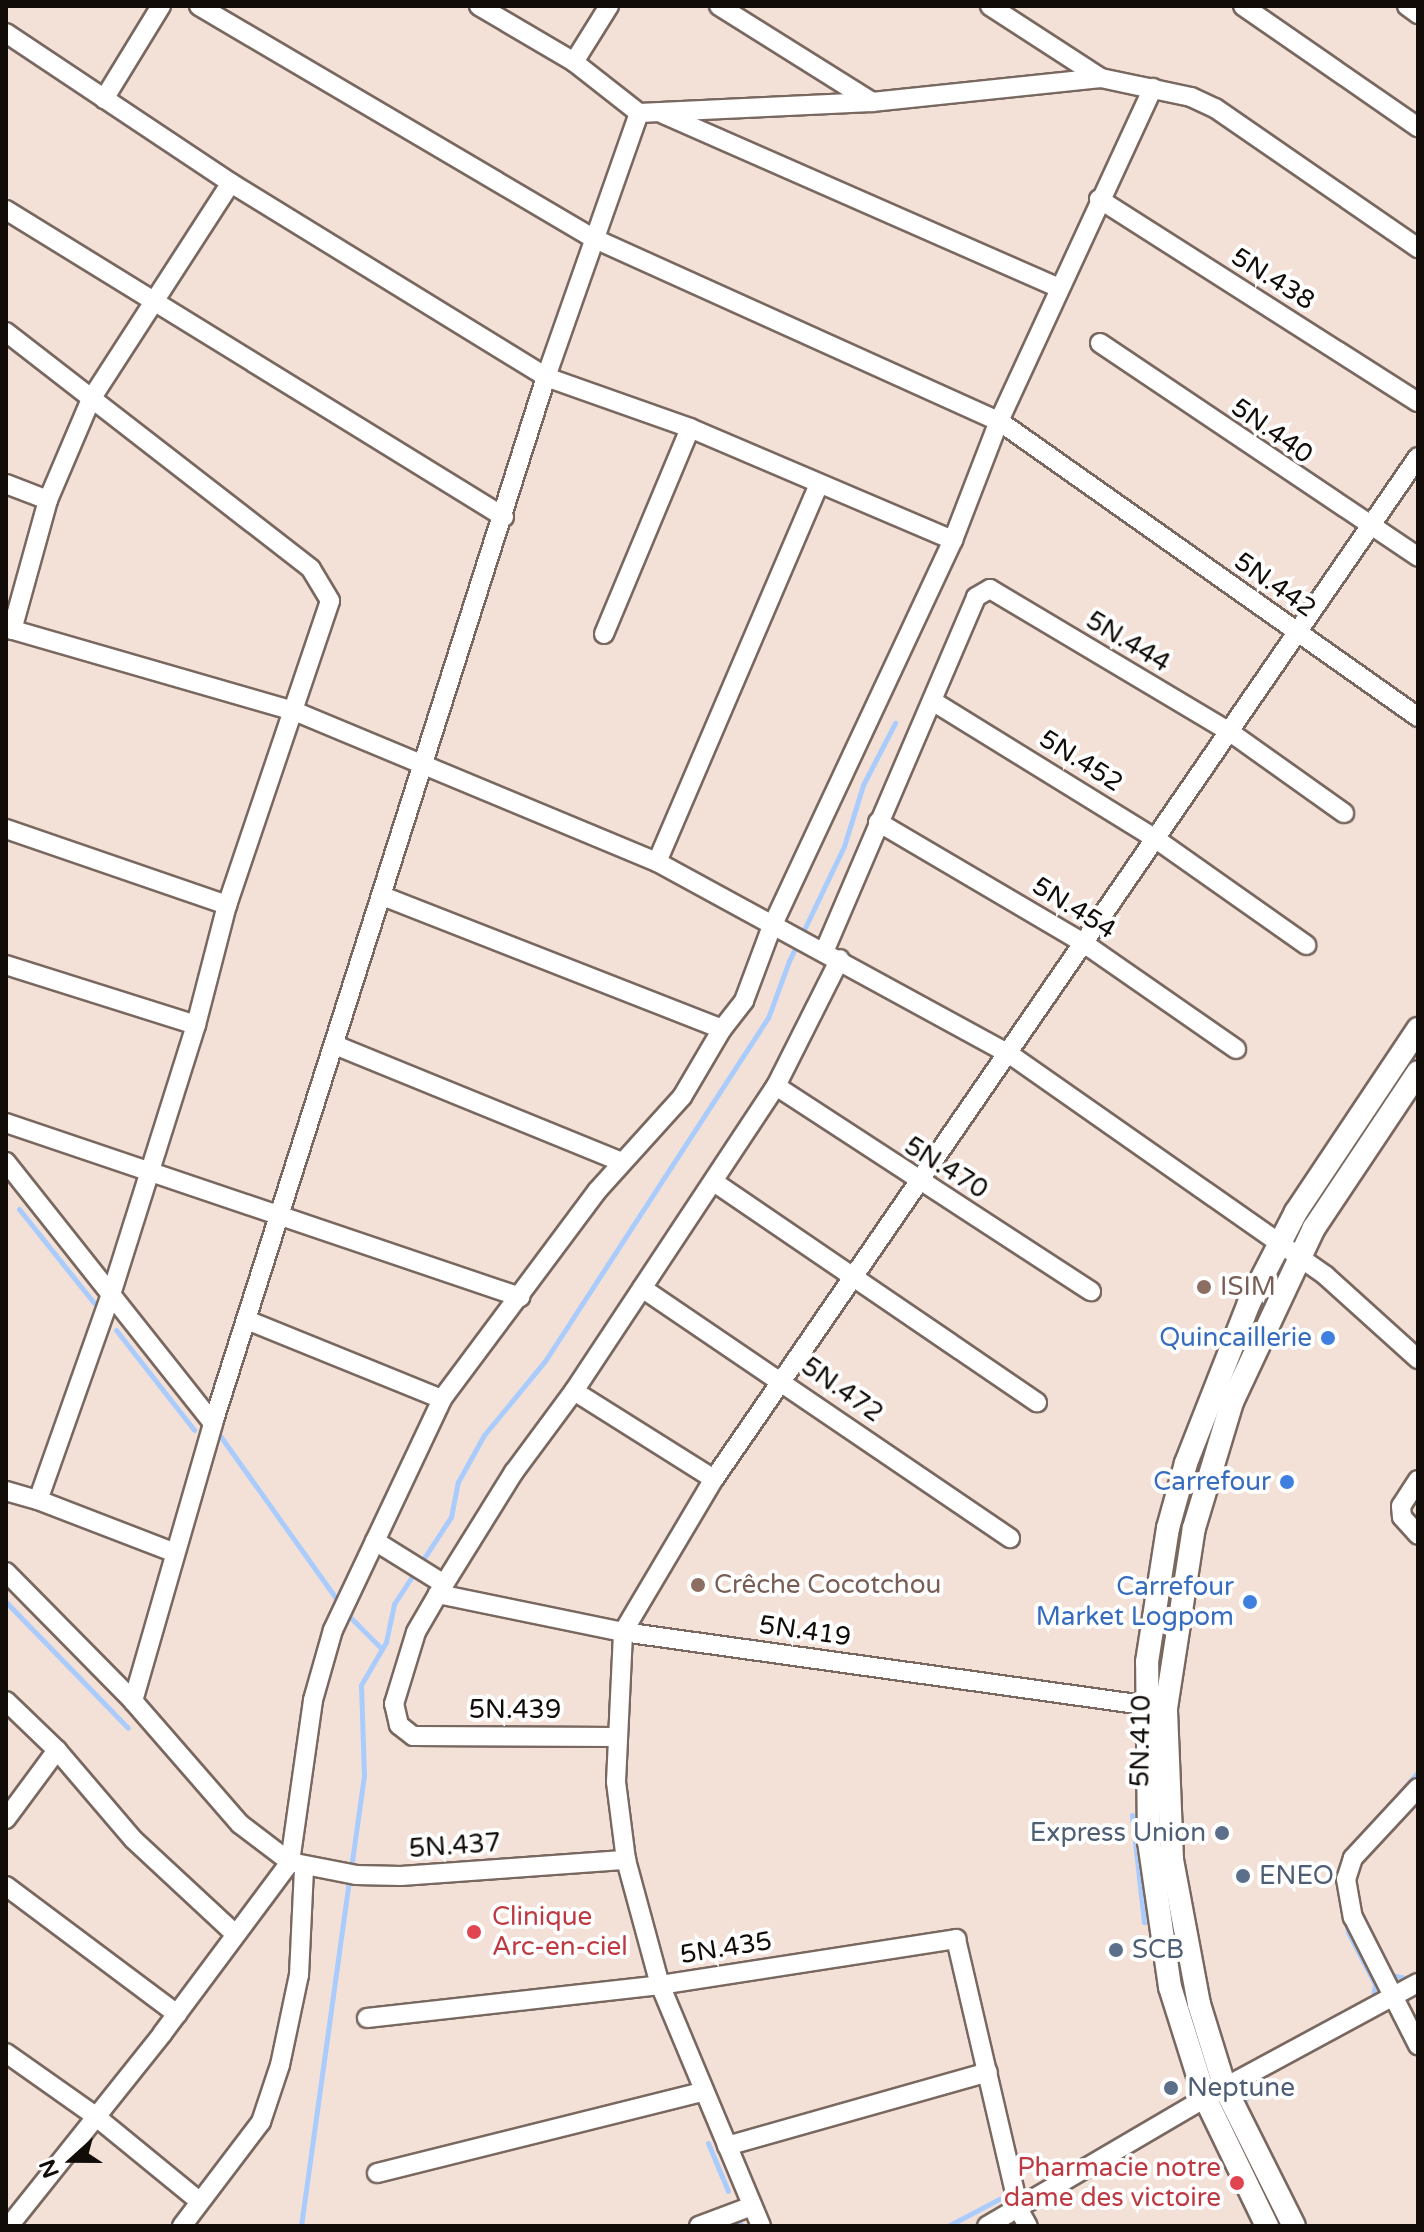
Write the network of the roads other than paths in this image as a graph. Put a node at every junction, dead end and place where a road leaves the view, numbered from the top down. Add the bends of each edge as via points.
1 (161, 6) edge
2 (199, 6) edge
3 (479, 6) edge
4 (609, 6) edge
5 (719, 6) edge
6 (990, 6) edge
7 (1243, 6) edge
8 (1407, 6) edge
9 (1418, 14) edge
10 (6, 33) edge
11 (574, 62) junction
12 (1101, 78) junction
13 (1153, 88) junction
14 (104, 99) junction
15 (872, 102) junction
16 (648, 112) junction
17 (1418, 127) edge
18 (231, 183) junction
19 (1099, 199) junction
20 (6, 210) edge
21 (595, 239) junction
22 (1418, 248) edge
23 (1059, 288) junction
24 (156, 304) junction
25 (6, 332) edge
26 (1100, 343) dead end
27 (546, 377) junction
28 (91, 399) junction
29 (1418, 402) edge
30 (999, 421) junction
31 (690, 428) junction
32 (1418, 457) edge
33 (6, 484) edge
34 (819, 484) junction
35 (48, 500) junction
36 (504, 517) junction
37 (1370, 526) junction
38 (953, 540) junction
39 (1418, 557) edge
40 (9, 629) edge
41 (1295, 630) junction
42 (604, 634) dead end
43 (934, 702) junction
44 (294, 711) junction
45 (1418, 717) edge
46 (1230, 732) junction
47 (423, 768) junction
48 (1344, 813) dead end
49 (878, 822) junction
50 (6, 829) edge
51 (1156, 839) junction
52 (657, 862) junction
53 (382, 896) junction
54 (227, 905) junction
55 (777, 928) junction
56 (1085, 944) junction
57 (1306, 945) dead end
58 (832, 955) junction
59 (6, 965) edge
60 (196, 1025) junction
61 (722, 1029) junction
62 (1418, 1029) edge
63 (335, 1045) junction
64 (1236, 1049) dead end
65 (1008, 1053) junction
66 (1418, 1072) edge
67 (776, 1086) junction
68 (1371, 1119) junction
69 (6, 1123) edge
70 (6, 1162) edge
71 (621, 1162) junction
72 (150, 1171) junction
73 (714, 1182) junction
74 (922, 1182) junction
75 (282, 1215) junction
76 (1278, 1244) junction
77 (1299, 1256) junction
78 (853, 1278) junction
79 (642, 1288) junction
80 (1091, 1291) dead end
81 (110, 1297) junction
82 (520, 1297) junction
83 (247, 1320) junction
84 (1418, 1359) edge
85 (785, 1382) junction
86 (574, 1391) junction
87 (442, 1399) junction
88 (1037, 1402) dead end
89 (213, 1423) junction
90 (714, 1479) junction
91 (1418, 1480) edge
92 (6, 1491) edge
93 (38, 1500) junction
94 (1418, 1535) edge
95 (1010, 1538) dead end
96 (375, 1541) junction
97 (175, 1553) junction
98 (6, 1572) edge
99 (441, 1589) junction
100 (623, 1632) junction
101 (6, 1701) edge
102 (133, 1701) junction
103 (1155, 1707) junction
104 (616, 1737) junction
105 (57, 1750) junction
106 (1418, 1788) edge
107 (6, 1819) edge
108 (626, 1860) junction
109 (297, 1864) junction
110 (6, 1886) edge
111 (233, 1932) junction
112 (1418, 1983) edge
113 (660, 1985) junction
114 (1392, 1997) junction
115 (177, 2014) junction
116 (367, 2018) dead end
117 (1418, 2045) edge
118 (6, 2053) edge
119 (988, 2072) junction
120 (703, 2092) junction
121 (1215, 2093) junction
122 (94, 2115) junction
123 (727, 2146) junction
124 (377, 2173) dead end
125 (199, 2201) junction
126 (752, 2206) junction
127 (1024, 2218) edge
128 (9, 2226) edge
129 (182, 2226) edge
130 (699, 2226) edge
131 (761, 2226) edge
132 (987, 2226) edge
133 (1267, 2226) edge
134 (1294, 2226) edge

1 - 14 street
2 - 21 street, 5N.442
3 - 11 street
4 - 11 street
5 - 15 street
6 - 12 street
7 - 17 street
8 - 9 street
10 - 14 street
11 - 16 street
12 - 13 street
12 - 15 street
13 - 19 street
13 - 22 street via 1215,108
14 - 18 street
15 - 16 street
16 - 21 street
16 - 23 street
18 - 24 street
18 - 27 street
19 - 23 street
19 - 29 street, 5N.438
20 - 24 street
21 - 27 street
21 - 30 street, 5N.442
23 - 30 street
24 - 28 street
24 - 36 street
25 - 28 street
26 - 37 street, 5N.440
27 - 31 street
27 - 36 street
28 - 35 street
28 - 44 street via 320,578 330,601
30 - 38 street
30 - 41 street, 5N.442
31 - 34 street
31 - 42 street
32 - 37 street
33 - 35 street
34 - 38 street
34 - 52 street
35 - 40 street
36 - 47 street
37 - 39 street, 5N.440
37 - 41 street
38 - 55 street
40 - 44 street
41 - 45 street, 5N.442
41 - 46 street
43 - 46 street, 5N.444 via 976,597 990,589
43 - 49 street
43 - 51 street, 5N.452
44 - 47 street
44 - 54 street
46 - 48 street, 5N.444
46 - 51 street
47 - 52 street
47 - 53 street
49 - 56 street, 5N.454
49 - 58 street
50 - 54 street
51 - 56 street
51 - 57 street, 5N.452
52 - 55 street
53 - 61 street
53 - 63 street
54 - 60 street
55 - 58 street
55 - 61 street via 744,1001
56 - 64 street, 5N.454
56 - 65 street
58 - 65 street
58 - 67 street
59 - 60 street
60 - 72 street
61 - 71 street via 682,1097 643,1146
62 - 68 main road
63 - 71 street
63 - 75 street
65 - 74 street
65 - 76 street
66 - 68 main road
67 - 73 street
67 - 74 street, 5N.470
68 - 76 main road
68 - 77 main road, 5N.410
69 - 72 street
70 - 81 street
71 - 82 street
72 - 75 street
72 - 81 street
73 - 78 street
73 - 79 street
74 - 78 street
74 - 80 street, 5N.470
75 - 82 street
75 - 83 street
76 - 77 street
76 - 103 main road via 1221,1368 1186,1463 1160,1577
77 - 84 street
77 - 103 main road, 5N.410 via 1232,1402 1210,1466
78 - 85 street
78 - 88 street
79 - 85 street, 5N.472
79 - 86 street
81 - 89 street
81 - 93 street
82 - 87 street
83 - 87 street
83 - 89 street
85 - 90 street
85 - 95 street, 5N.472
86 - 90 street
86 - 99 street via 514,1472
87 - 96 street
89 - 97 street
90 - 100 street
91 - 94 street via 1401,1506 1402,1517
92 - 93 street
93 - 97 street
96 - 99 street via 418,1566
96 - 109 street via 333,1630 313,1700
97 - 102 street
98 - 102 street
99 - 100 street, 5N.419
99 - 104 street, 5N.439 via 416,1632 394,1704 399,1725 413,1736
100 - 103 street, 5N.419
100 - 104 street
101 - 105 street
102 - 109 street via 232,1816
103 - 121 main road, 5N.410 via 1178,1907
104 - 108 street
105 - 107 street
105 - 111 street via 134,1840
106 - 114 street via 1353,1858 1346,1879 1353,1917
108 - 109 street, 5N.437 via 401,1876
108 - 113 street
109 - 111 street
109 - 125 street via 299,1975 280,2065 261,2122
110 - 115 street
111 - 115 street
112 - 114 street
113 - 116 street, 5N.435
113 - 119 street, 5N.435 via 956,1939
113 - 120 street
114 - 117 street
114 - 121 street
115 - 122 street
118 - 122 street
119 - 123 street
119 - 127 street, 5N.435
120 - 123 street
120 - 124 street
121 - 127 street
121 - 133 main road
121 - 134 main road, 5N.410
122 - 125 street
122 - 128 street
123 - 126 street
125 - 129 street
126 - 130 street
126 - 131 street
127 - 132 street

